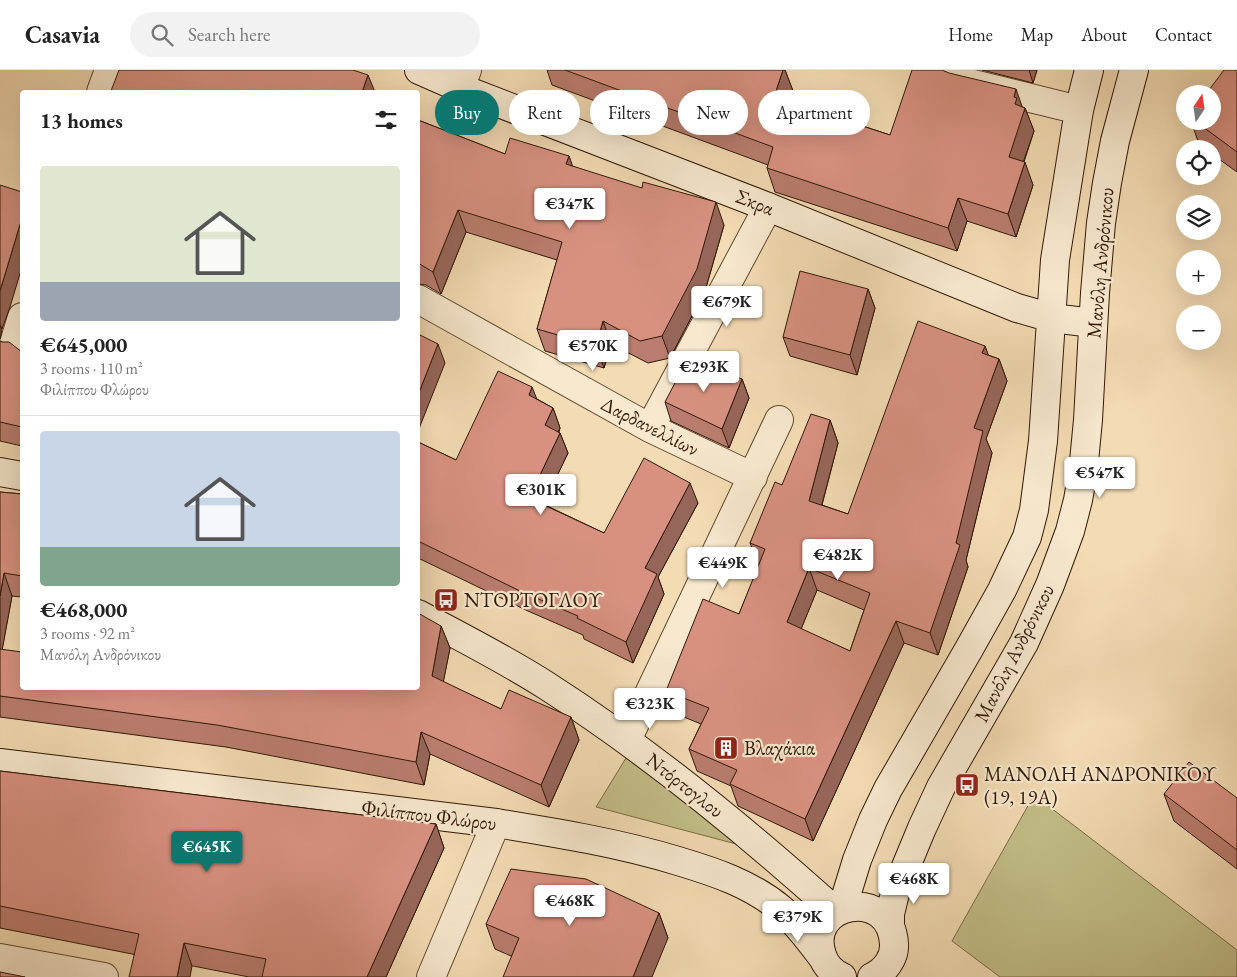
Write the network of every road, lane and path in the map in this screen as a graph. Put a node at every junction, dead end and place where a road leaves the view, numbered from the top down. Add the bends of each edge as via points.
1 (109, 70) edge
2 (419, 70) edge
3 (933, 70) edge
4 (1090, 70) edge
5 (1134, 70) edge
6 (464, 79) edge
7 (102, 90) edge
8 (1079, 110) junction
9 (768, 207) junction
10 (420, 300) edge
11 (1052, 318) junction
12 (20, 323) edge
13 (1093, 323) junction
14 (12, 346) edge
15 (779, 420) dead end
16 (650, 428) junction
17 (0, 472) edge
18 (20, 476) edge
19 (753, 477) junction
20 (420, 615) edge
21 (627, 740) junction
22 (0, 763) edge
23 (496, 823) junction
24 (839, 911) junction
25 (890, 927) junction
26 (0, 958) edge
27 (834, 972) edge
28 (889, 972) edge
29 (104, 977) edge
30 (431, 977) edge

1 - 7 street
2 - 6 street, Σκρα
3 - 8 street via 961,81
4 - 8 street, Μανόλη Ανδρόνικου
5 - 13 street, Μανόλη Ανδρόνικου via 1107,183
6 - 9 street, Σκρα
8 - 11 street, Μανόλη Ανδρόνικου via 1055,260
9 - 11 street, Σκρα via 1017,308
9 - 16 street
10 - 16 street, Δαρδανελλίων
11 - 13 street, Σκρα
11 - 24 street, Μανόλη Ανδρόνικου via 1040,478 1027,537 970,650 888,789
12 - 14 street
13 - 25 street, Μανόλη Ανδρόνικου via 1083,472 1070,531 1024,643 941,787 922,828 895,893
15 - 19 street
16 - 19 street, Δαρδανελλίων
17 - 18 street
19 - 21 street
20 - 21 street, Ντόρτογλου via 514,666
21 - 24 street, Ντόρτογλου
22 - 23 street, Φιλίππου Φλώρου
23 - 27 street, Φιλίππου Φλώρου via 650,852 733,879 782,910
23 - 30 street
24 - 25 street via 853,906 872,909
24 - 27 street, Μανόλη Ανδρόνικου via 826,922 821,933 820,946
25 - 28 street, Μανόλη Ανδρόνικου via 894,947
26 - 29 street

